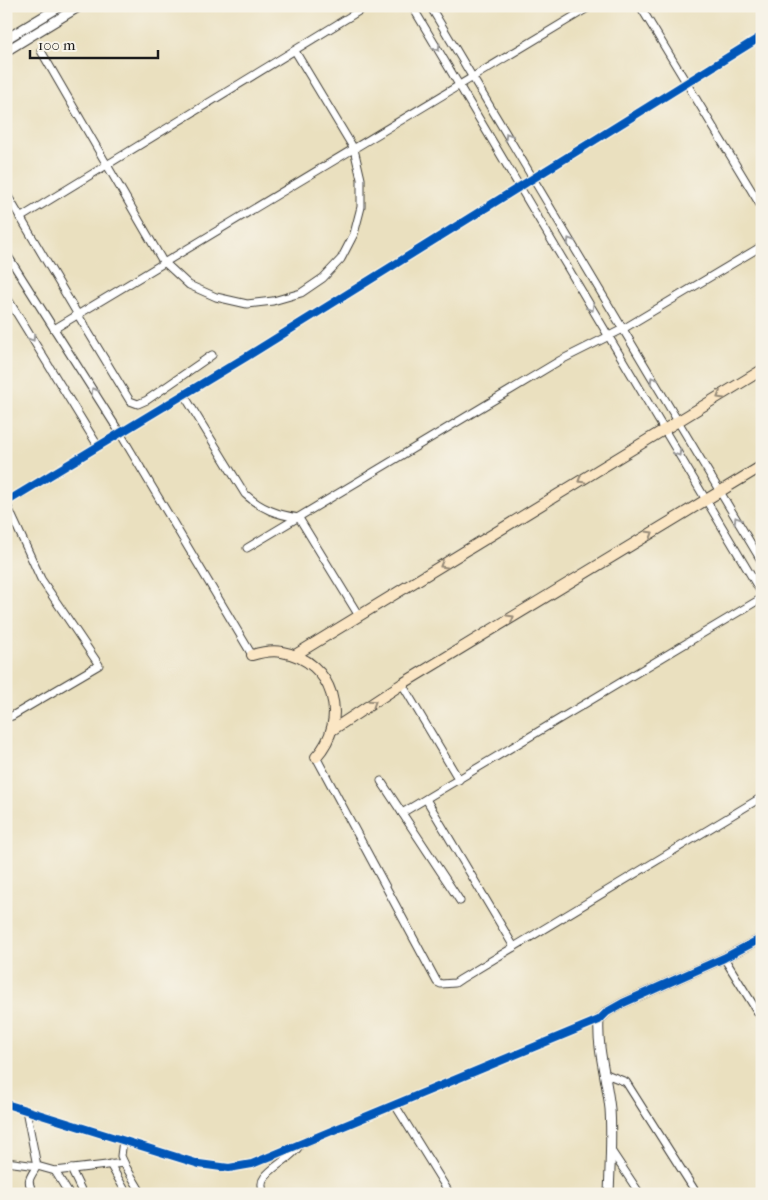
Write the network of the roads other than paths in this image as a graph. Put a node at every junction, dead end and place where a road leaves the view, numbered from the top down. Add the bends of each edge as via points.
1 (62, 6) edge
2 (80, 6) edge
3 (367, 6) edge
4 (412, 6) edge
5 (430, 6) edge
6 (591, 6) edge
7 (640, 6) edge
8 (762, 36) edge
9 (6, 39) edge
10 (6, 50) edge
11 (42, 51) dead end
12 (296, 51) junction
13 (472, 77) junction
14 (686, 83) junction
15 (459, 85) junction
16 (354, 149) junction
17 (107, 165) junction
18 (533, 178) junction
19 (519, 186) junction
20 (6, 193) edge
21 (762, 208) edge
22 (20, 218) junction
23 (762, 246) edge
24 (6, 253) edge
25 (165, 263) junction
26 (6, 296) edge
27 (78, 315) junction
28 (54, 329) junction
29 (623, 329) junction
30 (608, 337) junction
31 (212, 355) dead end
32 (762, 370) edge
33 (184, 395) junction
34 (678, 421) junction
35 (664, 429) junction
36 (120, 433) junction
37 (98, 446) junction
38 (762, 466) edge
39 (720, 492) junction
40 (706, 500) junction
41 (6, 503) edge
42 (299, 518) junction
43 (247, 548) dead end
44 (762, 562) edge
45 (762, 596) edge
46 (359, 616) junction
47 (252, 655) joint
48 (295, 655) junction
49 (402, 684) junction
50 (6, 718) edge
51 (332, 730) junction
52 (316, 757) joint
53 (458, 780) junction
54 (381, 781) dead end
55 (762, 796) edge
56 (426, 799) junction
57 (402, 813) junction
58 (460, 901) dead end
59 (762, 938) edge
60 (514, 947) junction
61 (724, 958) junction
62 (762, 1019) edge
63 (599, 1020) junction
64 (606, 1074) junction
65 (6, 1104) edge
66 (395, 1105) junction
67 (26, 1110) junction
68 (123, 1140) junction
69 (301, 1144) junction
70 (610, 1148) junction
71 (6, 1162) edge
72 (124, 1162) junction
73 (110, 1164) junction
74 (38, 1166) junction
75 (71, 1169) junction
76 (56, 1171) junction
77 (34, 1194) edge
78 (69, 1194) edge
79 (83, 1194) edge
80 (128, 1194) edge
81 (142, 1194) edge
82 (264, 1194) edge
83 (450, 1194) edge
84 (609, 1194) edge
85 (640, 1194) edge
86 (697, 1194) edge

1 - 9 street
2 - 10 street
3 - 12 street
4 -> 15 street
5 - 13 street
6 - 13 street
7 - 14 street
8 - 14 street
11 - 17 street
12 - 16 street
12 - 17 street
13 - 15 street
18 -> 13 street
14 - 18 street
14 - 21 street
15 - 16 street
15 - 19 street
16 - 25 street
16 - 25 street via 362,179 361,207 354,234 342,259 301,293 247,304 216,298 189,285
17 - 22 street
17 - 25 street
18 - 19 street
29 -> 18 street
19 -> 30 street
19 - 33 street
20 - 22 street
22 - 27 street
23 - 29 street
24 - 28 street
25 - 27 street
26 -> 37 street
27 - 28 street
27 - 31 street via 130,401 138,404
36 -> 28 street
29 - 30 street
34 -> 29 street
30 - 35 street
30 - 42 street via 559,360
32 -> 34 main road
33 - 36 street
33 - 42 street via 245,494 270,511
34 - 35 main road
34 - 39 street
35 -> 40 street
35 -> 46 main road
36 - 37 street
36 - 47 street
37 - 41 street
38 - 39 main road
39 - 40 main road
44 -> 39 street
40 - 45 street
49 -> 40 main road
41 - 50 street via 41,579 99,665
42 - 43 street
42 - 46 street
45 - 53 street
46 - 48 main road
47 - 48 main road via 273,652
48 - 51 main road via 310,663 330,689 334,705
51 -> 49 main road
49 - 53 street
51 - 52 main road
52 - 60 street via 437,982 455,983
53 - 56 street
54 - 57 street
55 - 60 street
56 - 57 street
56 - 60 street
57 - 58 street
59 - 61 street
61 - 62 street
61 - 63 street via 623,1003
63 - 64 street via 598,1034
63 - 66 street
64 - 70 street
64 - 86 street via 626,1082
65 - 67 street
66 - 69 street
66 - 83 street
67 - 68 street
67 - 74 street
68 - 69 street via 199,1164 229,1168 252,1164
68 - 72 street via 121,1156
69 - 82 street via 263,1178
70 - 84 street
70 - 85 street
71 - 74 street
72 - 73 street
72 - 81 street
73 - 75 street
73 - 80 street
74 - 76 street
74 - 77 street via 28,1180
75 - 76 street
75 - 79 street
76 - 78 street

